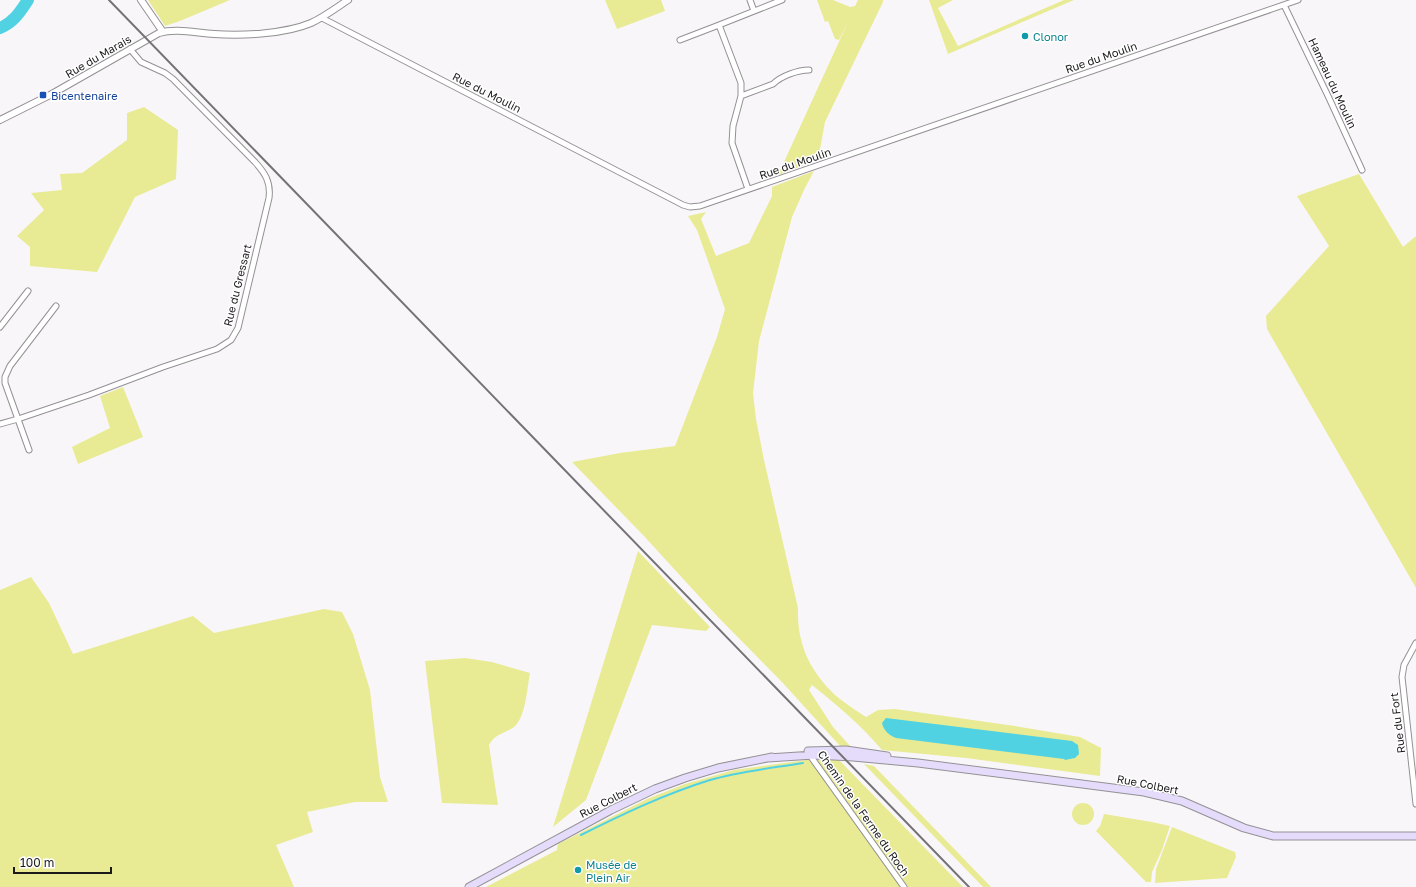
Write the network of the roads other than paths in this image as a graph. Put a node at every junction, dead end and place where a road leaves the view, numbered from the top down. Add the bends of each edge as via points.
1 (141, 0) edge
2 (348, 0) edge
3 (750, 0) edge
4 (782, 0) edge
5 (1298, 0) edge
6 (1284, 5) junction
7 (754, 11) junction
8 (322, 18) junction
9 (719, 25) junction
10 (163, 32) junction
11 (680, 40) dead end
12 (130, 49) junction
13 (809, 70) dead end
14 (741, 96) junction
15 (0, 120) edge
16 (1362, 170) dead end
17 (748, 189) junction
18 (28, 291) dead end
19 (56, 306) dead end
20 (0, 327) edge
21 (18, 419) junction
22 (0, 424) edge
23 (30, 450) dead end
24 (1416, 643) edge
25 (809, 753) junction
26 (1416, 804) edge
27 (1416, 836) edge
28 (469, 887) edge
29 (904, 887) edge

1 - 10 street
2 - 8 street
3 - 7 street
4 - 7 street
5 - 6 street, Rue du Moulin
6 - 16 street, Hameau du Moulin
6 - 17 street, Rue du Moulin
7 - 9 street
8 - 10 street via 300,27 257,34
8 - 17 street, Rue du Moulin via 686,207 700,206
9 - 11 street
9 - 14 street via 740,80
10 - 12 street, Rue du Marais
12 - 15 street, Rue du Marais via 50,95
12 - 21 street, Rue du Gressart via 141,62 173,79 255,162 268,180 269,198 238,328 231,340 217,350
13 - 14 street via 777,80
14 - 17 street via 733,126 732,143
18 - 20 street
19 - 21 street via 6,373 5,383
21 - 22 street, Rue du Gressart
21 - 23 street
24 - 26 street, Rue du Fort via 1404,665 1402,680
25 - 27 main road, Rue Colbert via 918,763 1158,795 1182,801 1244,828 1273,836
25 - 28 main road, Rue Colbert via 718,768 655,789
25 - 29 street, Chemin de la Ferme du Roch

